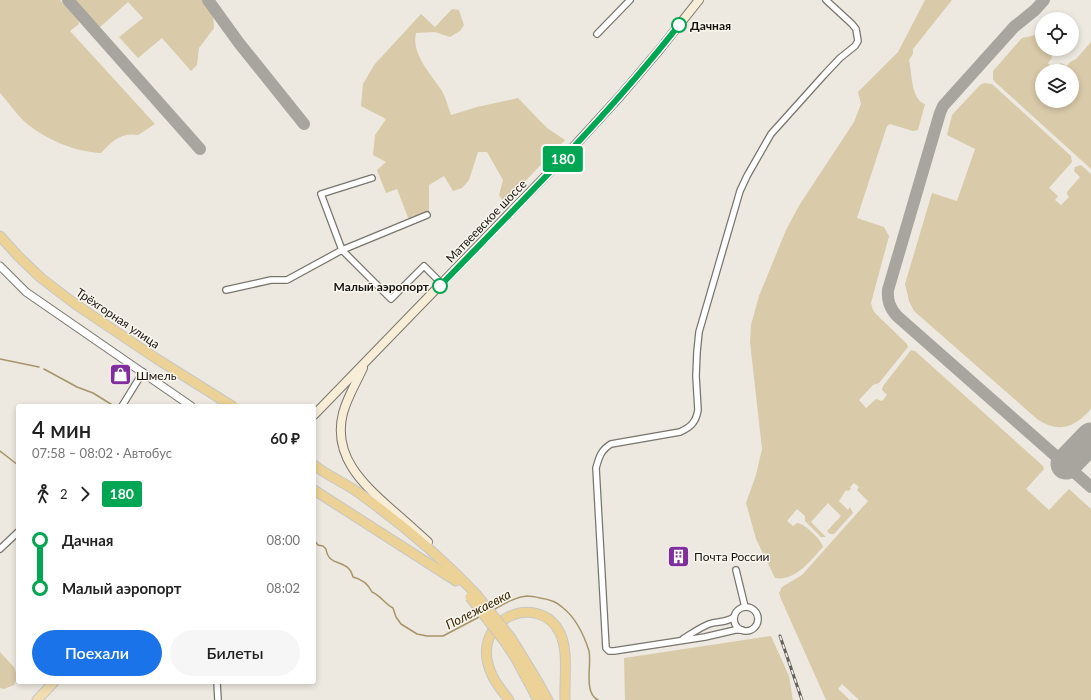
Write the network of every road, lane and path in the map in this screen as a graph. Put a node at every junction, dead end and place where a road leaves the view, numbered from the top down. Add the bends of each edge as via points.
1 (630, 0) edge
2 (699, 0) edge
3 (826, 0) edge
4 (597, 34) dead end
5 (372, 178) dead end
6 (427, 215) dead end
7 (0, 236) edge
8 (342, 250) junction
9 (0, 266) edge
10 (442, 284) junction
11 (226, 290) dead end
12 (366, 362) junction
13 (143, 372) junction
14 (123, 404) edge
15 (188, 404) edge
16 (229, 404) edge
17 (316, 413) edge
18 (316, 466) edge
19 (316, 491) edge
20 (16, 534) edge
21 (0, 549) edge
22 (736, 570) dead end
23 (458, 579) junction
24 (745, 607) junction
25 (734, 617) junction
26 (742, 630) junction
27 (508, 640) junction
28 (679, 641) junction
29 (52, 684) edge
30 (217, 684) edge
31 (37, 700) edge
32 (218, 700) edge
33 (509, 700) edge
34 (538, 700) edge
35 (548, 700) edge
36 (566, 700) edge

1 - 4 street
2 - 10 main road, Матвеевское шоссе via 592,128
3 - 28 street via 856,29 858,41 771,134 740,191 699,332 697,418 688,429 680,432 611,444 605,448 596,468 606,648 614,651
5 - 8 street via 321,194
6 - 8 street
7 - 16 highway, Трёхгорная улица via 41,278 75,304
8 - 10 street via 392,299 424,266
8 - 11 street via 287,280 271,280
9 - 13 street via 26,292
10 - 12 main road, Матвеевское шоссе
12 - 17 main road, Матвеевское шоссе
12 - 23 main road via 343,413 342,436 348,460 361,480 432,546
13 - 14 street
13 - 15 street
18 - 23 highway via 362,495 410,533
19 - 23 highway
20 - 21 street
22 - 24 street
23 - 27 highway, bridge
24 - 25 street via 738,610
24 - 26 street via 755,611 757,622 750,630
25 - 26 street via 736,625
25 - 28 street via 728,622 710,624 696,630
26 - 28 street
27 - 34 highway
27 - 35 highway
29 - 31 main road
30 - 32 street
33 - 36 highway via 492,675 486,652 487,641 494,627 503,619 524,612 545,617 554,624 563,640

